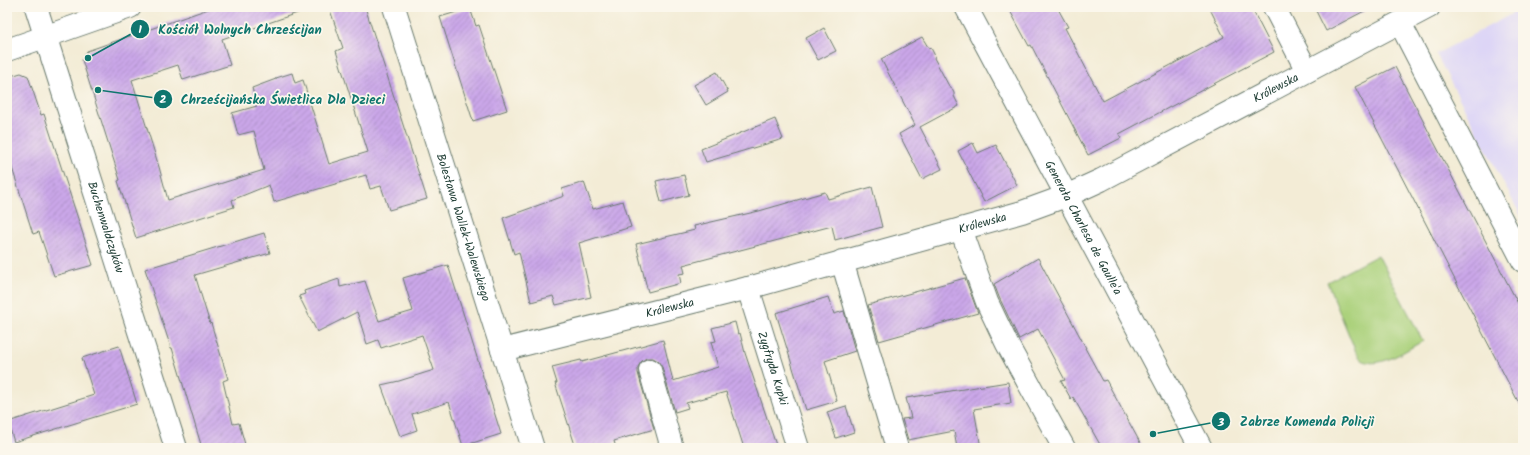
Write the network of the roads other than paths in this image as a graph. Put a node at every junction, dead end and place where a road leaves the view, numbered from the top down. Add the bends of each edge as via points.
1 (36, 7) edge
2 (130, 7) edge
3 (394, 7) edge
4 (966, 7) edge
5 (1274, 7) edge
6 (1429, 7) edge
7 (1400, 22) junction
8 (46, 37) junction
9 (7, 50) edge
10 (1307, 71) junction
11 (1066, 196) junction
12 (961, 229) junction
13 (1523, 261) edge
14 (842, 262) junction
15 (748, 288) junction
16 (502, 350) junction
17 (650, 370) dead end
18 (176, 448) edge
19 (533, 448) edge
20 (672, 448) edge
21 (798, 448) edge
22 (897, 448) edge
23 (1064, 448) edge
24 (1200, 448) edge

1 - 8 street, Buchenwaldczyków
2 - 8 street
3 - 16 street, Bolesława Wallek-Walewskiego
4 - 11 street, Generała Charlesa de Gaulle'a
5 - 10 street
6 - 7 street, Królewska
7 - 10 street, Królewska
7 - 13 street
8 - 9 street
8 - 18 street, Buchenwaldczyków
10 - 11 street, Królewska
11 - 12 street, Królewska via 1022,212
11 - 24 street, Generała Charlesa de Gaulle'a
12 - 14 street, Królewska
12 - 23 street via 987,302
14 - 15 street, Królewska
14 - 22 street
15 - 16 street, Królewska
15 - 21 street, Zygfryda Kupki
16 - 19 street, Bolesława Wallek-Walewskiego
17 - 20 street

